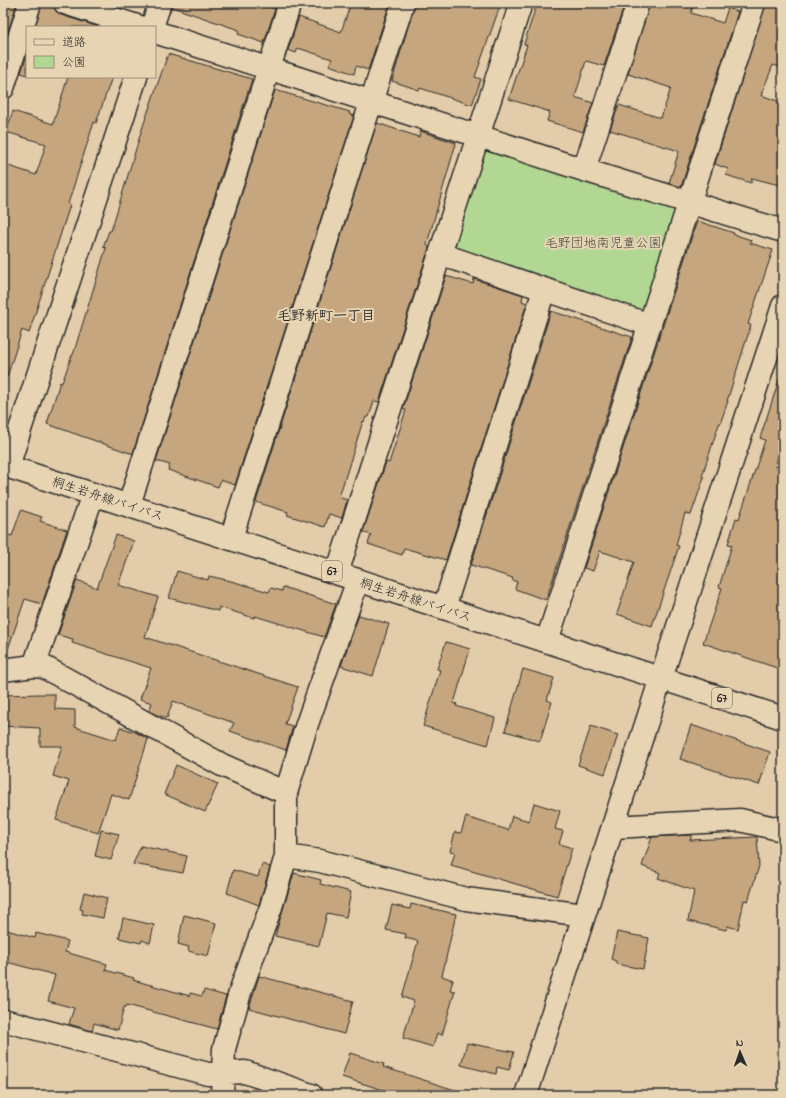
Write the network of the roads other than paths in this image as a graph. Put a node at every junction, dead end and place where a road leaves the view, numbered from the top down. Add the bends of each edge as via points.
1 (30, 3) edge
2 (66, 3) edge
3 (160, 3) edge
4 (290, 3) edge
5 (403, 3) edge
6 (521, 3) edge
7 (638, 3) edge
8 (754, 3) edge
9 (137, 26) edge
10 (152, 26) edge
11 (156, 32) edge
12 (269, 69) junction
13 (136, 78) edge
14 (3, 88) edge
15 (372, 101) junction
16 (478, 136) junction
17 (584, 170) junction
18 (688, 203) junction
19 (783, 231) edge
20 (440, 254) junction
21 (544, 290) junction
22 (783, 306) edge
23 (650, 325) junction
24 (6, 465) edge
25 (93, 494) junction
26 (129, 505) junction
27 (230, 538) junction
28 (337, 573) junction
29 (358, 580) junction
30 (444, 608) junction
31 (547, 641) junction
32 (34, 666) junction
33 (3, 670) edge
34 (661, 678) junction
35 (782, 713) edge
36 (286, 793) junction
37 (614, 827) junction
38 (783, 830) edge
39 (286, 856) junction
40 (584, 915) junction
41 (3, 1020) edge
42 (224, 1073) junction
43 (222, 1095) edge
44 (311, 1095) edge
45 (526, 1095) edge

1 - 14 street
2 - 9 street
3 - 10 street
4 - 12 street
5 - 15 street
6 - 16 street
7 - 17 street
8 - 18 street
11 - 12 street
12 - 15 street
12 - 26 street
13 - 24 street
15 - 16 street
15 - 27 street
16 - 17 street
16 - 20 street
17 - 18 street
18 - 19 street
18 - 23 street
20 - 21 street
20 - 28 street
21 - 23 street
21 - 30 street
22 - 34 street
23 - 31 street
24 - 25 street, 桐生岩舟線バイパス / 67
25 - 26 street, 桐生岩舟線バイパス / 67
25 - 32 street
26 - 27 street, 桐生岩舟線バイパス / 67
27 - 28 street, 桐生岩舟線バイパス / 67
28 - 29 street, 桐生岩舟線バイパス / 67
29 - 30 street, 桐生岩舟線バイパス / 67
29 - 36 street via 307,724
30 - 31 street, 桐生岩舟線バイパス / 67
31 - 34 street, 桐生岩舟線バイパス / 67
32 - 33 street
32 - 36 street via 55,673 222,765
34 - 35 street, 桐生岩舟線バイパス / 67
34 - 37 street
36 - 39 street
37 - 38 street via 740,820
37 - 40 street
39 - 40 street via 320,861 466,899
39 - 42 street via 224,1049
40 - 45 street
41 - 42 street via 208,1074
42 - 43 street
42 - 44 street via 245,1072

